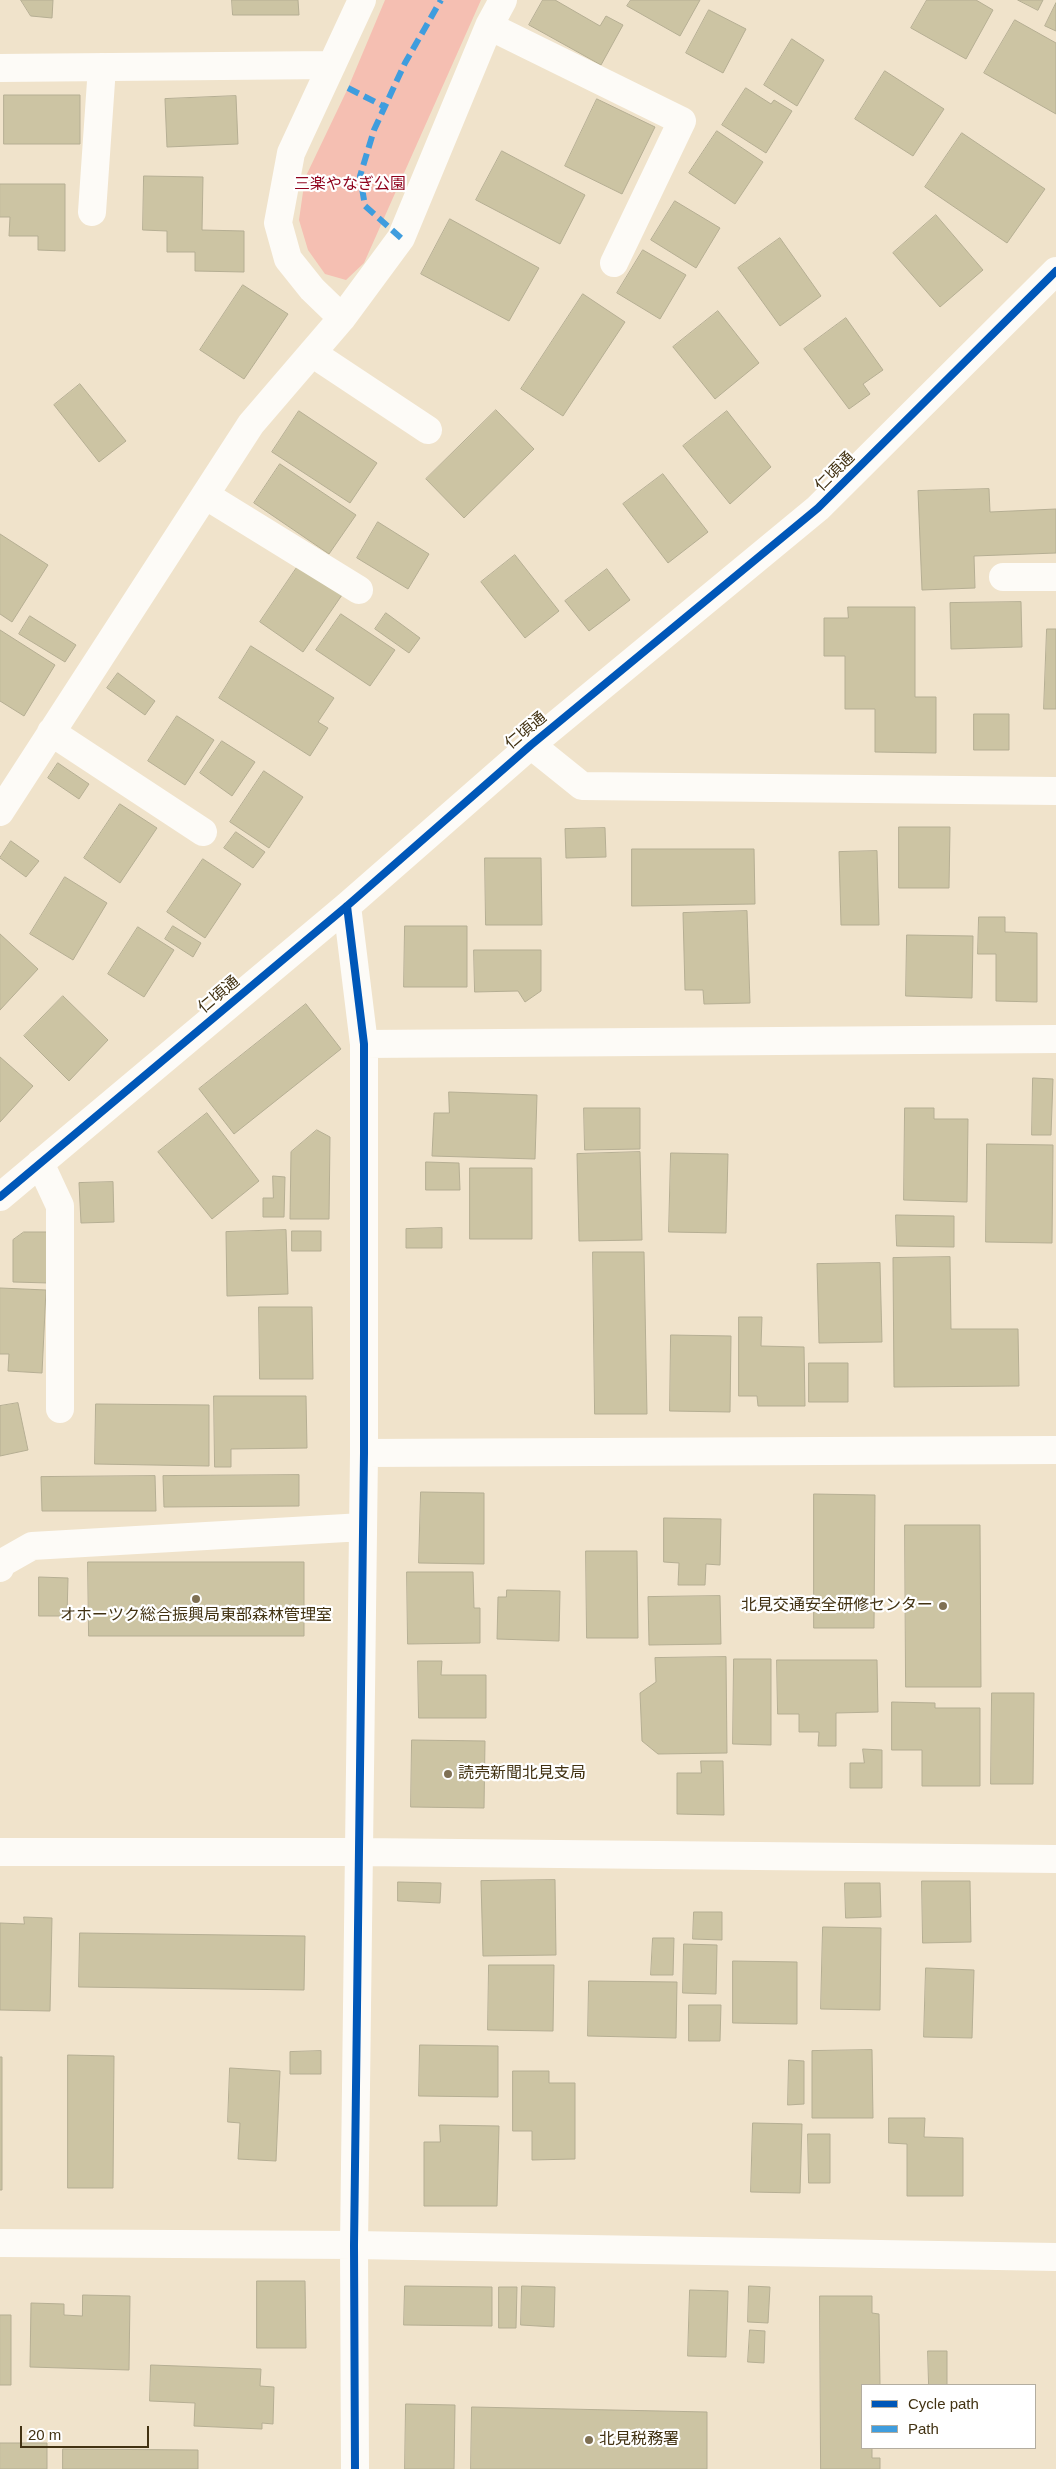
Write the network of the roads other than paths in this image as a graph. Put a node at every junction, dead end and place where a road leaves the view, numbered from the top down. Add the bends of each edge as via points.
1 (362, 0) edge
2 (503, 0) edge
3 (489, 26) junction
4 (332, 65) junction
5 (102, 67) junction
6 (0, 68) edge
7 (92, 212) dead end
8 (614, 263) dead end
9 (1056, 272) edge
10 (342, 318) junction
11 (312, 353) junction
12 (428, 430) dead end
13 (205, 495) junction
14 (1003, 577) dead end
15 (1056, 577) edge
16 (359, 590) dead end
17 (51, 732) junction
18 (531, 745) junction
19 (10, 775) edge
20 (1056, 791) edge
21 (0, 812) edge
22 (203, 832) dead end
23 (347, 906) junction
24 (1056, 1038) edge
25 (364, 1044) junction
26 (40, 1163) junction
27 (0, 1197) edge
28 (60, 1409) dead end
29 (1056, 1450) edge
30 (364, 1452) junction
31 (363, 1527) junction
32 (0, 1568) edge
33 (0, 1852) edge
34 (360, 1852) junction
35 (1056, 1858) edge
36 (0, 2243) edge
37 (354, 2244) junction
38 (1056, 2257) edge
39 (355, 2469) edge

1 - 4 street
2 - 3 street
3 - 8 street via 682,121
3 - 10 street via 401,238
4 - 5 street
4 - 10 street via 291,153 278,223 288,259 312,289
5 - 6 street
5 - 7 street
9 - 18 street, 仁頃通 via 818,508
10 - 11 street
11 - 12 street
11 - 13 street via 251,424
13 - 16 street
13 - 17 street
14 - 15 street
17 - 19 street
17 - 22 street
18 - 20 street via 582,786
18 - 23 street, 仁頃通
19 - 21 street
23 - 25 street
23 - 26 street, 仁頃通
24 - 25 street
25 - 30 street
26 - 27 street, 仁頃通
26 - 28 street via 60,1206
29 - 30 street
30 - 31 street
31 - 32 street via 32,1546 2,1563
31 - 34 street
33 - 34 street
34 - 35 street
34 - 37 street
36 - 37 street
37 - 38 street
37 - 39 street

